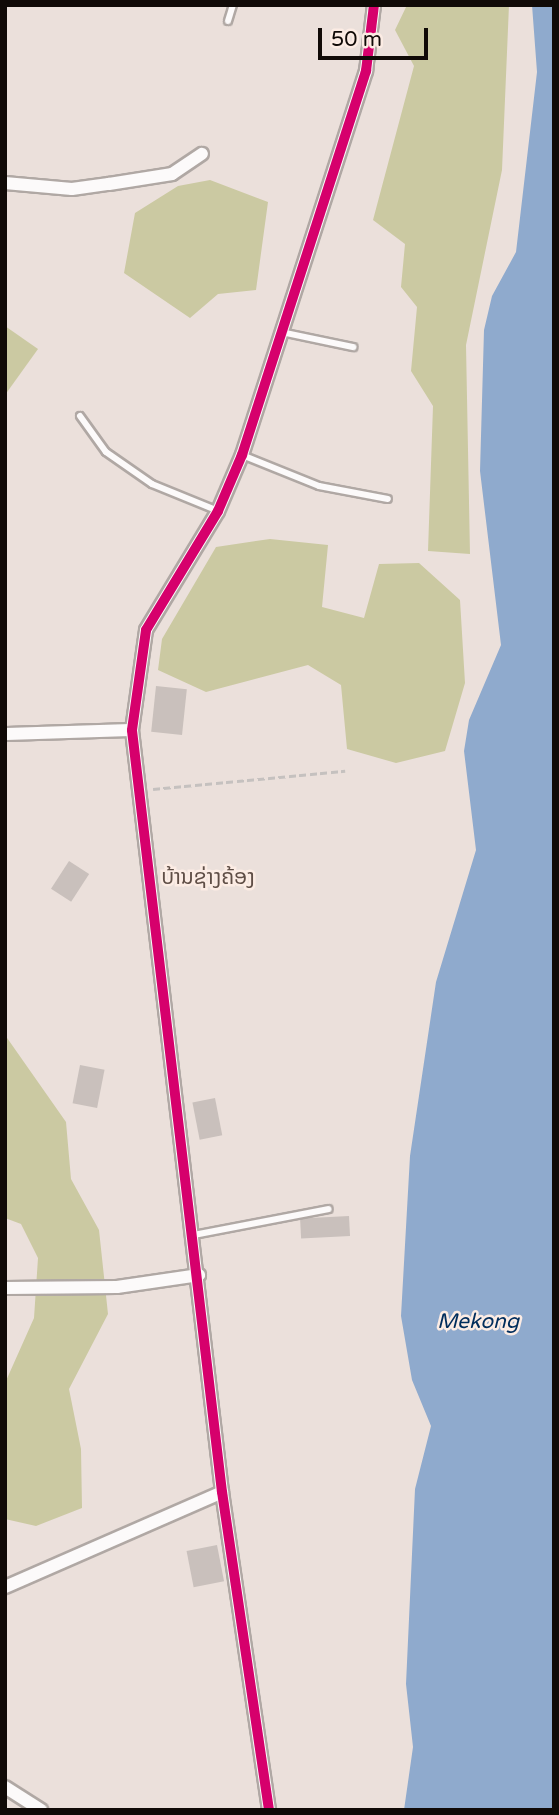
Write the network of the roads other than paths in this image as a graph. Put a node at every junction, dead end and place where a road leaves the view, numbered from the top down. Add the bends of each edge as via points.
1 (233, 5) edge
2 (374, 5) edge
3 (228, 21) dead end
4 (202, 154) dead end
5 (5, 183) edge
6 (281, 332) junction
7 (353, 347) dead end
8 (80, 416) dead end
9 (242, 455) junction
10 (388, 499) dead end
11 (218, 511) junction
12 (132, 730) junction
13 (5, 734) edge
14 (329, 1209) dead end
15 (194, 1235) junction
16 (199, 1275) junction
17 (5, 1288) edge
18 (222, 1492) junction
19 (5, 1587) edge
20 (5, 1787) edge
21 (41, 1810) edge
22 (269, 1810) edge

1 - 3 lane
2 - 6 street via 366,71
4 - 5 street via 172,174 109,184 72,189
6 - 7 lane
6 - 9 street
8 - 11 lane via 106,452 152,484
9 - 10 lane via 318,486
9 - 11 street
11 - 12 street via 146,630
12 - 13 street
12 - 15 street via 143,790
14 - 15 lane
15 - 16 street
16 - 17 street via 117,1287
16 - 18 street
18 - 19 street
18 - 22 street
20 - 21 street

